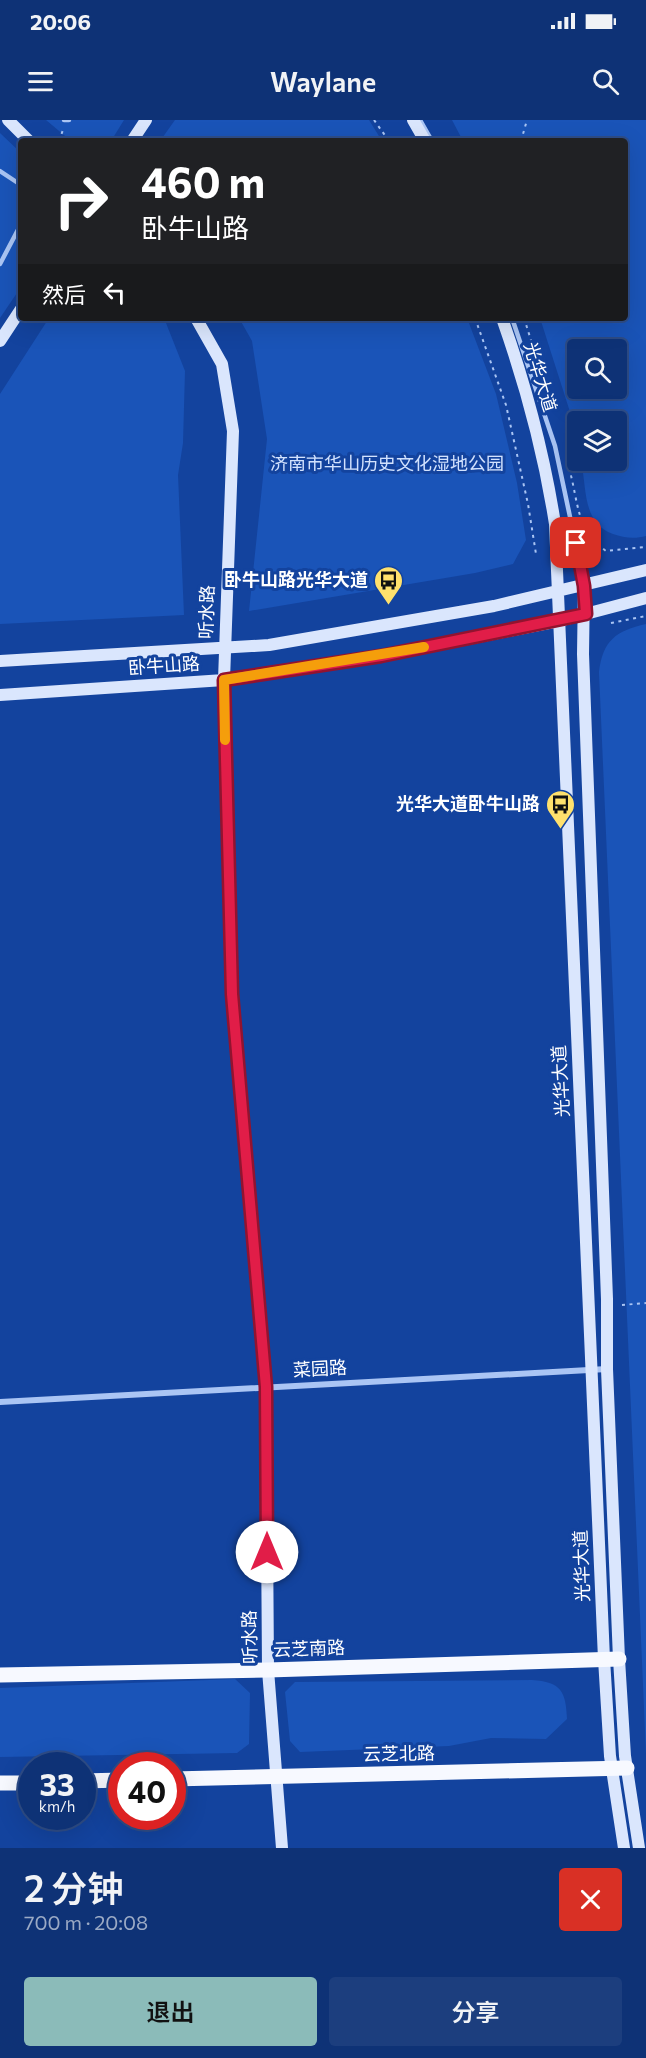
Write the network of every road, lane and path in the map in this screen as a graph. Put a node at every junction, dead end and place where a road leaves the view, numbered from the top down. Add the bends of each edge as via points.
1 (8, 120) edge
2 (67, 120) edge
3 (146, 120) edge
4 (374, 120) edge
5 (413, 120) edge
6 (420, 120) edge
7 (527, 120) edge
8 (26, 138) edge
9 (60, 138) edge
10 (134, 138) edge
11 (387, 138) edge
12 (423, 138) edge
13 (430, 138) edge
14 (522, 138) edge
15 (0, 171) edge
16 (18, 183) edge
17 (18, 230) edge
18 (0, 264) edge
19 (18, 314) edge
20 (198, 321) edge
21 (477, 321) edge
22 (503, 321) edge
23 (513, 321) edge
24 (0, 341) edge
25 (590, 539) dead end
26 (646, 547) edge
27 (536, 554) dead end
28 (646, 570) edge
29 (584, 586) junction
30 (559, 592) junction
31 (646, 598) edge
32 (586, 614) junction
33 (646, 616) edge
34 (559, 621) junction
35 (611, 623) dead end
36 (224, 649) junction
37 (0, 661) edge
38 (224, 680) junction
39 (0, 695) edge
40 (646, 1303) edge
41 (622, 1305) dead end
42 (593, 1369) junction
43 (607, 1369) junction
44 (266, 1387) junction
45 (0, 1402) edge
46 (612, 1659) junction
47 (268, 1670) junction
48 (0, 1675) edge
49 (619, 1768) junction
50 (278, 1776) junction
51 (186, 1779) edge
52 (18, 1782) edge
53 (0, 1783) edge
54 (282, 1848) edge
55 (624, 1848) edge
56 (639, 1848) edge

1 - 8 main road
2 - 9 path
3 - 10 main road
4 - 11 path
5 - 12 main road
6 - 13 lane
7 - 14 path
15 - 16 lane
17 - 18 lane
19 - 24 main road
20 - 36 main road, 听水路 via 222,364 232,431
21 - 27 path via 506,405
22 - 30 main road, 光华大道 via 524,380 546,467 555,524
23 - 29 lane via 555,446
25 - 26 path via 606,551
28 - 29 main road
29 - 30 main road
29 - 32 main road, 光华大道
30 - 34 main road, 光华大道
30 - 36 main road via 395,625
31 - 32 main road, 卧牛山路
32 - 34 main road, 卧牛山路
32 - 43 main road, 光华大道 via 583,654
33 - 35 path
34 - 38 main road, 卧牛山路 via 381,656
34 - 42 main road, 光华大道
36 - 37 main road
36 - 38 main road, 听水路
38 - 39 main road, 卧牛山路
38 - 44 main road, 听水路 via 232,994
40 - 41 path
42 - 43 street, 菜园路
42 - 44 street, 菜园路
42 - 46 main road, 光华大道
43 - 46 main road, 光华大道
44 - 45 street, 菜园路
44 - 47 main road, 听水路
46 - 47 main road, 云芝南路
46 - 49 main road, 光华大道
47 - 48 main road, 云芝南路
47 - 50 main road, 听水路
49 - 50 main road, 云芝北路
49 - 55 main road, 光华大道
49 - 56 main road, 光华大道
50 - 51 main road, 云芝北路
50 - 54 main road, 听水路
52 - 53 main road

